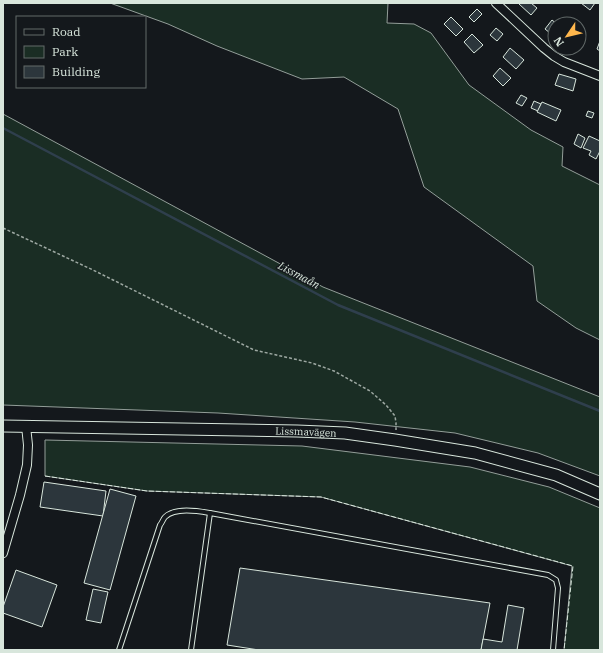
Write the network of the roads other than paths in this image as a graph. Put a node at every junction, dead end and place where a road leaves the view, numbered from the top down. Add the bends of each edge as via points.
1 (496, 3) edge
2 (600, 76) edge
3 (3, 426) edge
4 (26, 426) junction
5 (600, 494) edge
6 (210, 513) junction
7 (3, 553) edge
8 (119, 650) edge
9 (191, 650) edge
10 (553, 650) edge

1 - 2 street via 554,56
3 - 4 street, Lissmavägen
4 - 5 street, Lissmavägen via 345,433 475,453 556,475
4 - 7 street via 27,464
6 - 8 lane via 186,510 165,516
6 - 9 lane
6 - 10 lane via 548,575 556,580 558,588

